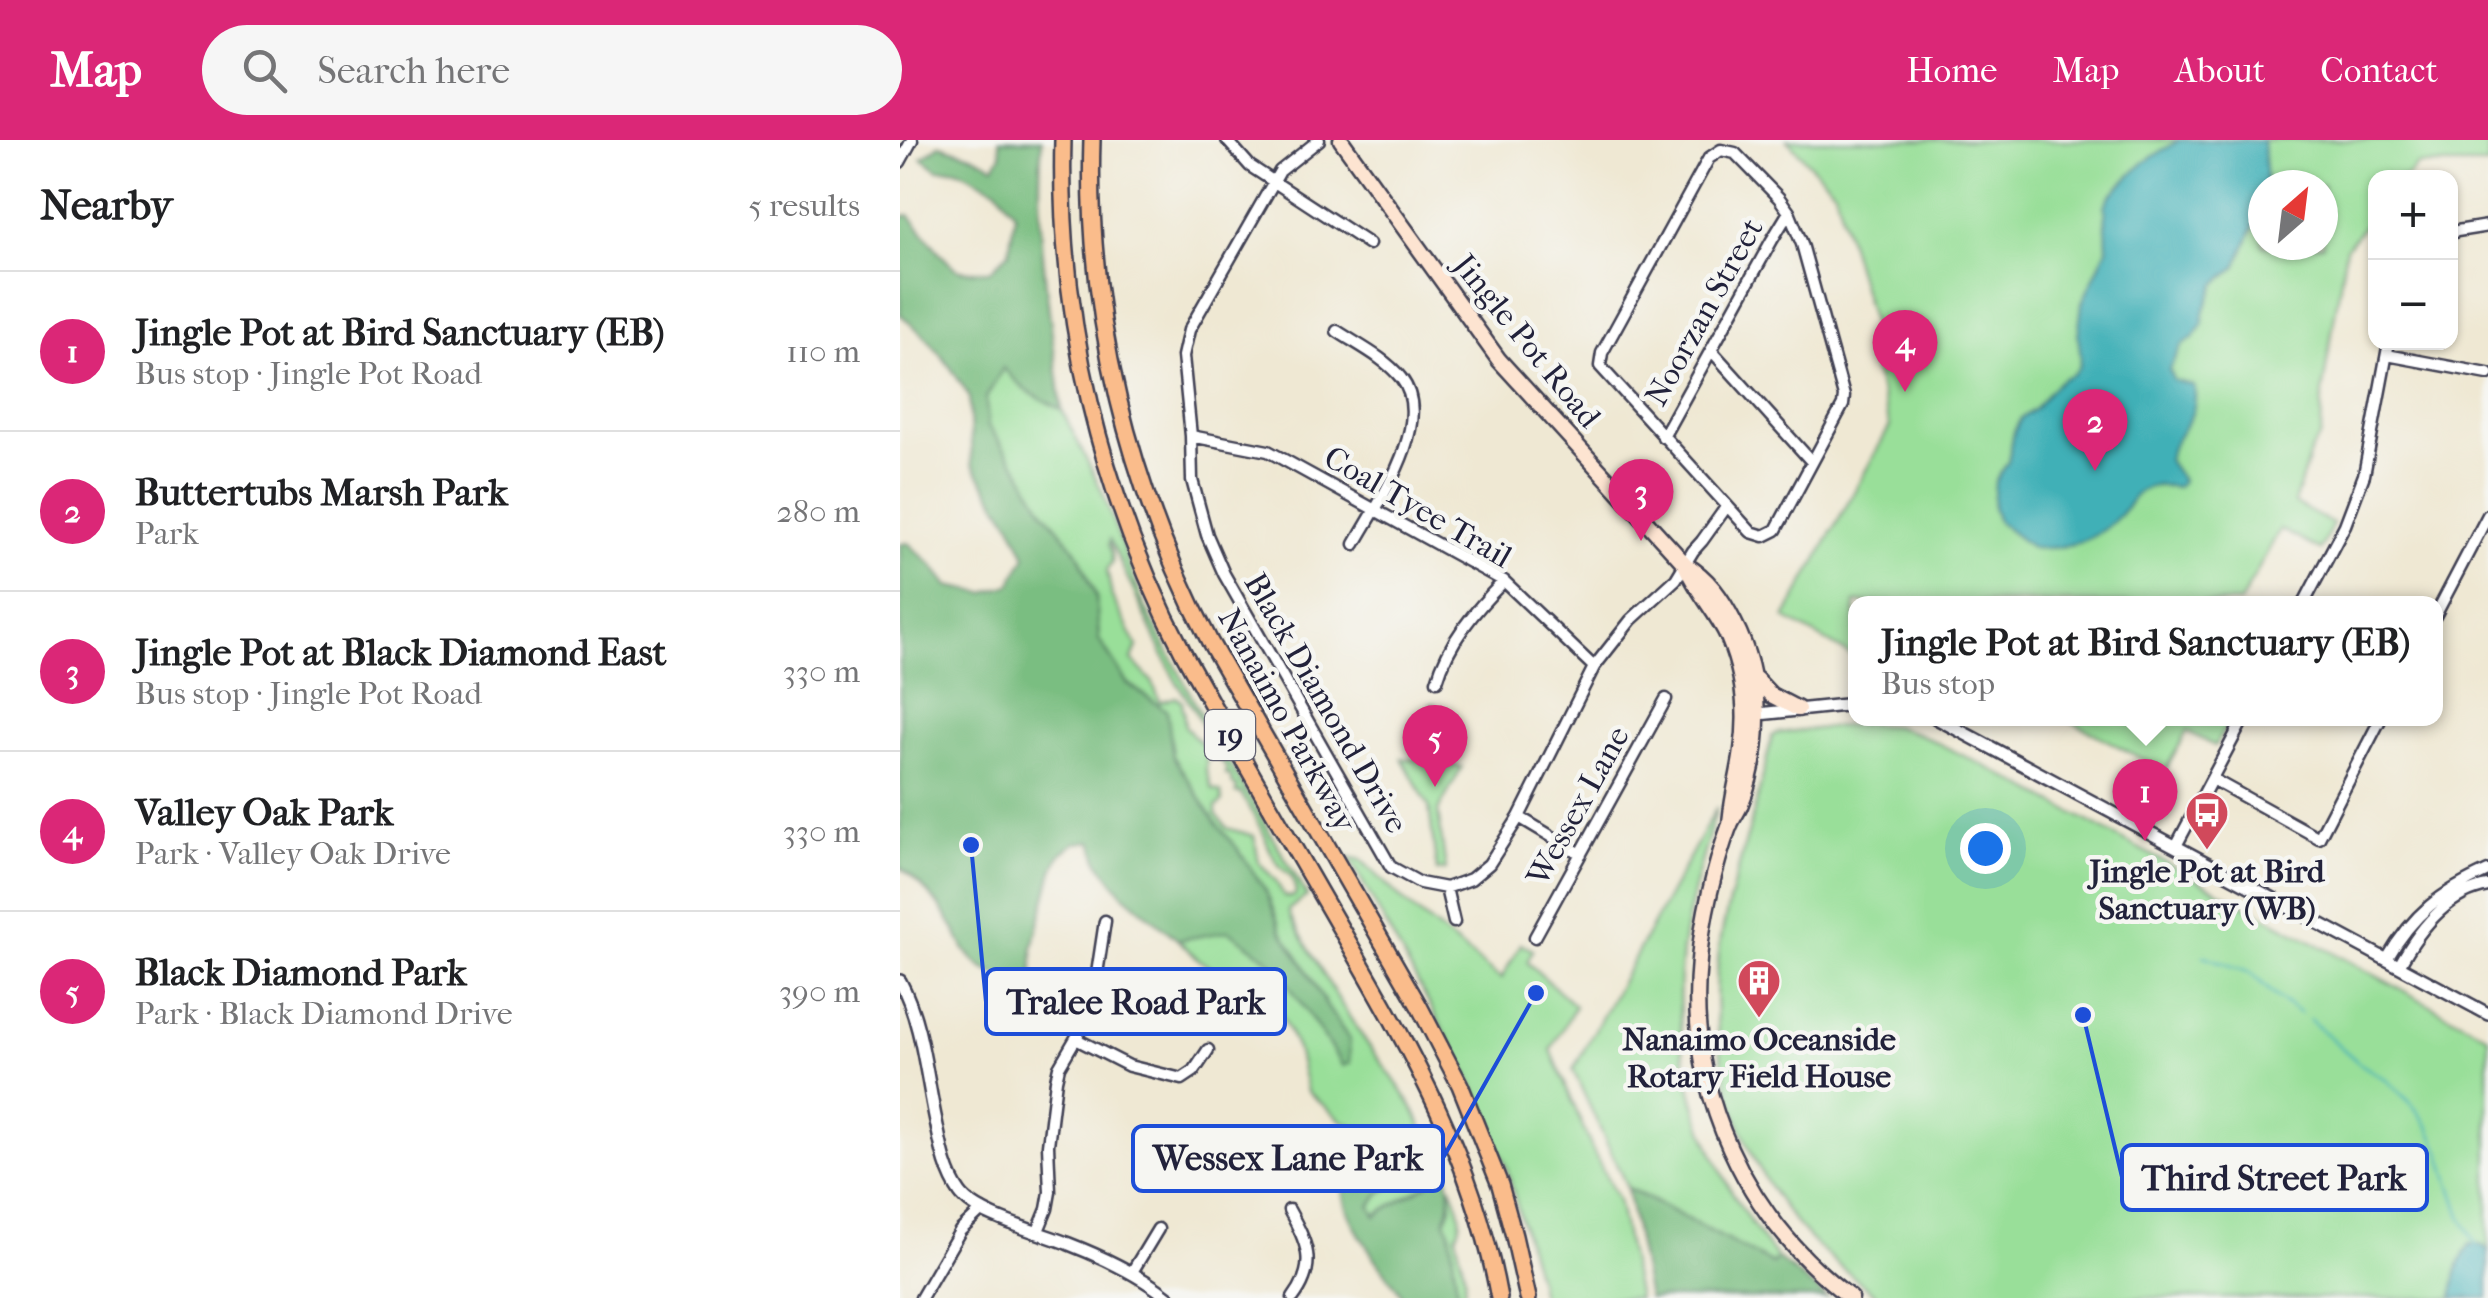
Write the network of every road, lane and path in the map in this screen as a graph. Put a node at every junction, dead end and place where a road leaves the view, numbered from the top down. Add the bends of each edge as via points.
1 (912, 140) edge
2 (1063, 140) edge
3 (1092, 140) edge
4 (1228, 140) edge
5 (1319, 140) edge
6 (1341, 140) edge
7 (900, 162) edge
8 (1274, 181) junction
9 (1789, 212) junction
10 (2488, 226) edge
11 (2458, 231) edge
12 (1369, 244) dead end
13 (1337, 332) dead end
14 (1712, 350) junction
15 (2388, 350) edge
16 (2396, 350) edge
17 (2488, 374) edge
18 (1191, 436) junction
19 (1663, 437) junction
20 (1812, 462) junction
21 (1726, 506) junction
22 (1374, 508) junction
23 (2488, 515) edge
24 (2476, 537) junction
25 (1355, 544) dead end
26 (2488, 544) edge
27 (1684, 564) junction
28 (1504, 581) junction
29 (2308, 596) edge
30 (2443, 601) edge
31 (1594, 668) junction
32 (1752, 674) junction
33 (1437, 681) dead end
34 (1666, 700) dead end
35 (1848, 705) edge
36 (1798, 709) junction
37 (1751, 715) junction
38 (1951, 726) edge
39 (2240, 726) edge
40 (2378, 726) edge
41 (2212, 779) junction
42 (1519, 818) junction
43 (2176, 846) junction
44 (1580, 854) junction
45 (2488, 871) edge
46 (2488, 884) edge
47 (1446, 888) junction
48 (1105, 921) dead end
49 (1454, 922) dead end
50 (1535, 936) dead end
51 (2393, 962) junction
52 (900, 981) edge
53 (2488, 1014) edge
54 (1076, 1040) junction
55 (1208, 1050) dead end
56 (982, 1210) junction
57 (1289, 1210) dead end
58 (1158, 1229) dead end
59 (1038, 1231) junction
60 (1132, 1272) junction
61 (921, 1298) edge
62 (1169, 1298) edge
63 (1292, 1298) edge
64 (1499, 1298) edge
65 (1528, 1298) edge
66 (1850, 1298) edge

1 - 7 street
2 - 64 highway, Nanaimo Parkway / 19 via 1065,246 1079,359 1126,526 1184,654 1426,1080 1471,1191
3 - 65 highway, Nanaimo Parkway / 19 via 1092,228 1104,333 1155,522 1210,642 1460,1085 1500,1185
4 - 8 street
5 - 8 street, Black Diamond Drive
6 - 27 main road, Jingle Pot Road via 1499,360
8 - 12 street
8 - 18 street, Black Diamond Drive via 1190,330 1183,356
9 - 14 street, Noorzan Street
9 - 19 street via 1734,153 1721,150 1710,158 1600,358
9 - 20 street via 1844,396
10 - 11 street
13 - 22 street via 1384,362 1410,396 1412,418 1399,465
14 - 19 street, Noorzan Street
14 - 20 street
15 - 29 street via 2364,475
16 - 17 street
18 - 22 street, Coal Tyee Trail via 1268,451
18 - 47 street, Black Diamond Drive via 1192,480 1224,574 1391,868
19 - 21 street
20 - 21 street via 1776,530 1764,536 1751,532
21 - 27 street
22 - 25 street
22 - 28 street, Coal Tyee Trail
23 - 24 street
24 - 26 street
24 - 30 street
27 - 31 street
27 - 32 main road, Jingle Pot Road via 1701,574 1729,612
27 - 37 main road, Jingle Pot Road via 1730,643
28 - 31 street, Coal Tyee Trail
28 - 33 street via 1478,607
31 - 42 street
32 - 36 main road
32 - 37 main road, Jingle Pot Road
34 - 44 street, Wessex Lane
35 - 36 street
36 - 37 street
37 - 66 main road via 1698,965 1698,1027 1708,1087 1728,1146 1759,1203 1800,1254
38 - 43 street
39 - 41 street
40 - 41 street via 2319,838
41 - 43 street
42 - 44 street
42 - 47 street via 1489,864
43 - 51 street
44 - 50 street, Wessex Lane
45 - 46 street
45 - 51 street via 2425,909 2404,932
46 - 51 street via 2434,917
47 - 49 street
48 - 54 street via 1096,988
51 - 53 street
52 - 56 street via 944,1156 958,1190
54 - 55 street via 1129,1066 1182,1079
54 - 59 street via 1056,1080 1050,1192
56 - 59 street
56 - 61 street via 960,1231
57 - 63 street via 1308,1264
58 - 60 street
59 - 60 street
60 - 62 street

